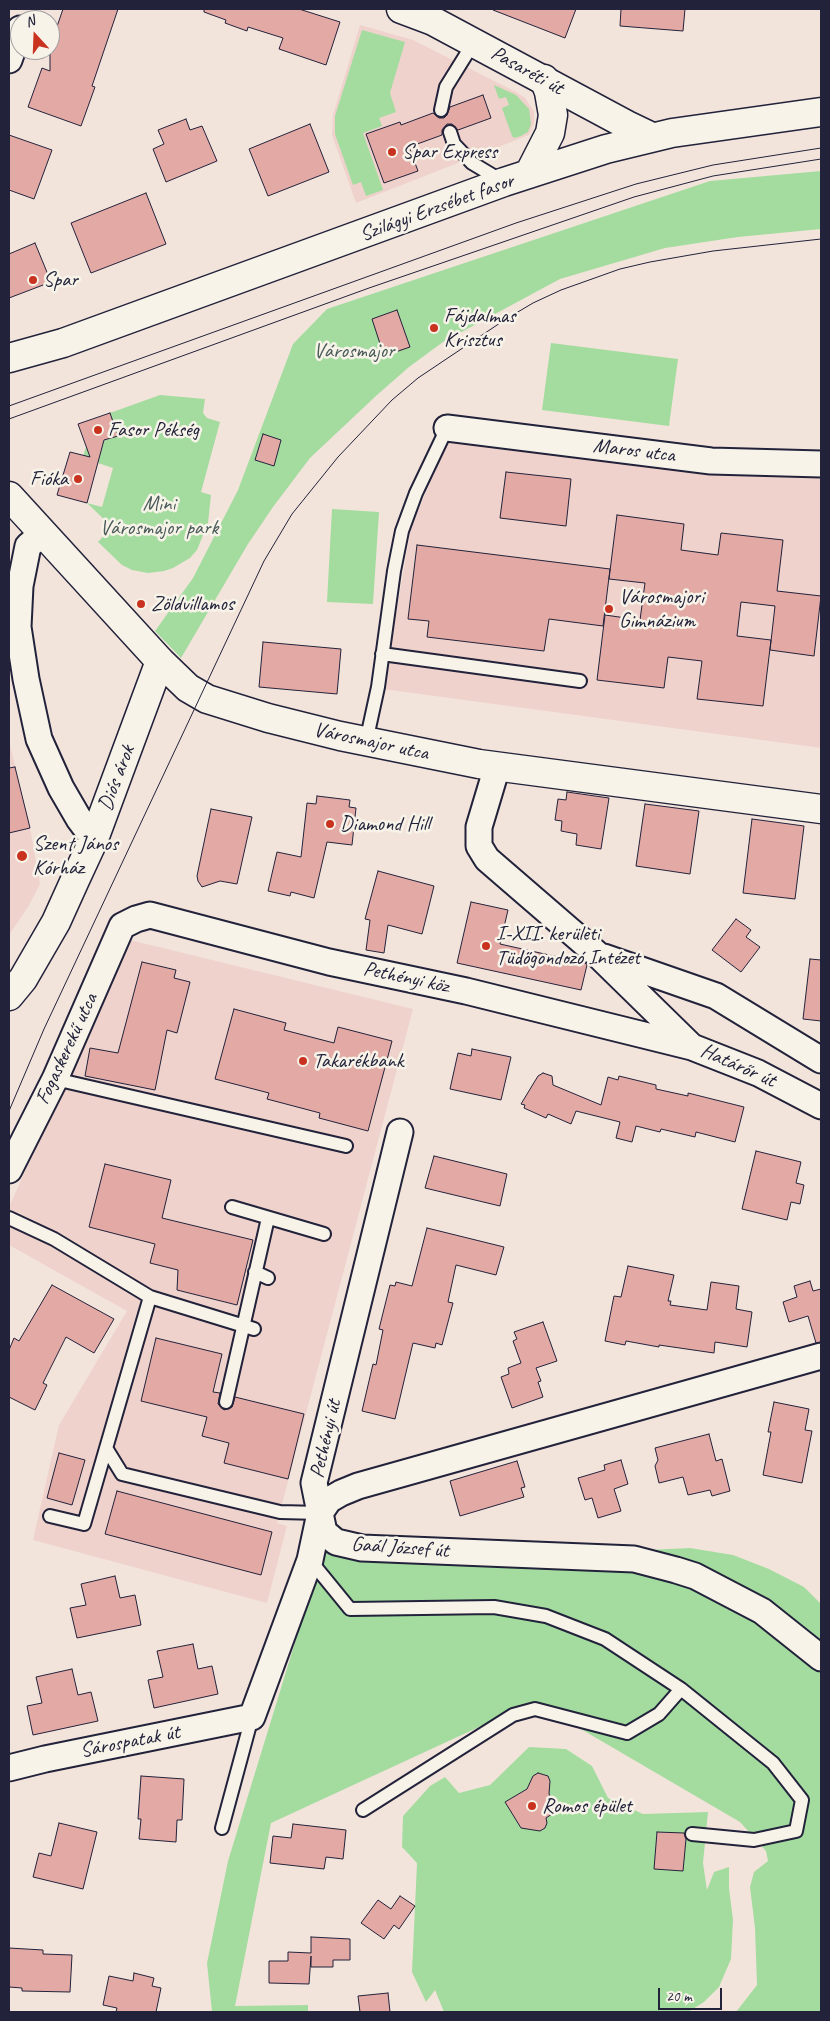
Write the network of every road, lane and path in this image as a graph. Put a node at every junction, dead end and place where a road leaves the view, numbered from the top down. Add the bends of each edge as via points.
1 (401, 9) edge
2 (474, 42) junction
3 (544, 79) junction
4 (441, 110) dead end
5 (821, 112) edge
6 (450, 132) dead end
7 (652, 137) junction
8 (516, 178) junction
9 (12, 356) edge
10 (447, 428) joint
11 (821, 464) edge
12 (9, 496) edge
13 (42, 534) junction
14 (382, 654) junction
15 (160, 661) junction
16 (580, 681) dead end
17 (366, 742) junction
18 (497, 767) junction
19 (821, 809) edge
20 (94, 839) junction
21 (122, 926) joint
22 (597, 954) junction
23 (9, 996) edge
24 (692, 1047) junction
25 (821, 1060) edge
26 (55, 1079) junction
27 (821, 1106) edge
28 (400, 1132) dead end
29 (346, 1146) dead end
30 (9, 1170) edge
31 (232, 1207) dead end
32 (9, 1218) edge
33 (268, 1218) junction
34 (324, 1234) dead end
35 (255, 1272) junction
36 (268, 1278) dead end
37 (150, 1297) junction
38 (249, 1328) junction
39 (821, 1356) edge
40 (226, 1402) dead end
41 (106, 1448) junction
42 (320, 1512) junction
43 (50, 1516) dead end
44 (310, 1560) junction
45 (821, 1658) edge
46 (681, 1689) junction
47 (252, 1717) junction
48 (9, 1768) edge
49 (363, 1810) dead end
50 (222, 1828) dead end
51 (692, 1834) dead end

1 - 2 street, Pasaréti út
2 - 3 street, Pasaréti út
2 - 4 lane via 446,87
3 - 7 street, Pasaréti út
3 - 8 street via 553,115 550,133
5 - 7 street, Szilágyi Erzsébet fasor via 709,126
6 - 8 lane via 454,144 472,163
7 - 8 street, Szilágyi Erzsébet fasor
8 - 9 street, Szilágyi Erzsébet fasor via 63,344
10 - 11 street, Maros utca via 711,461
10 - 14 lane via 402,531
12 - 13 street, Városmajor utca
13 - 15 street, Városmajor utca
13 - 20 street via 28,546 20,586 18,627 26,679 39,739 61,788
14 - 16 lane
14 - 17 lane
15 - 17 street, Városmajor utca via 188,688 207,699
15 - 20 street, Diós árok
17 - 18 street, Városmajor utca
18 - 19 street, Városmajor utca
18 - 22 street, Határőr út via 482,812 480,846 488,859
20 - 23 street, Diós árok via 56,922
21 - 24 street, Pethényi köz via 136,918 150,916 329,962 466,991
21 - 26 street, Fogaskerekű utca
22 - 24 street, Határőr út
22 - 25 street, Határőr út via 716,996
24 - 27 street, Határőr út via 758,1073
26 - 29 lane
26 - 30 street, Fogaskerekű utca
28 - 42 street, Pethényi út via 314,1483
31 - 33 lane
32 - 37 lane via 54,1239
33 - 34 lane
33 - 35 lane
35 - 36 lane
35 - 38 lane
37 - 38 lane
37 - 41 lane
38 - 40 lane
39 - 42 street via 358,1486 329,1500
41 - 42 lane via 122,1474 280,1512
41 - 43 lane via 84,1524
42 - 44 street, Pethényi út
42 - 45 street, Gaál József út via 324,1532 336,1542 362,1548 634,1559 676,1570 695,1576 762,1611
44 - 46 lane via 350,1609 494,1607 546,1616 605,1639
44 - 47 street, Pethényi út
46 - 49 lane via 659,1714 627,1733 535,1709 513,1716
46 - 51 lane via 772,1763 802,1800 796,1831 754,1840
47 - 48 street, Sárospatak út
47 - 50 lane, Pethényi út

